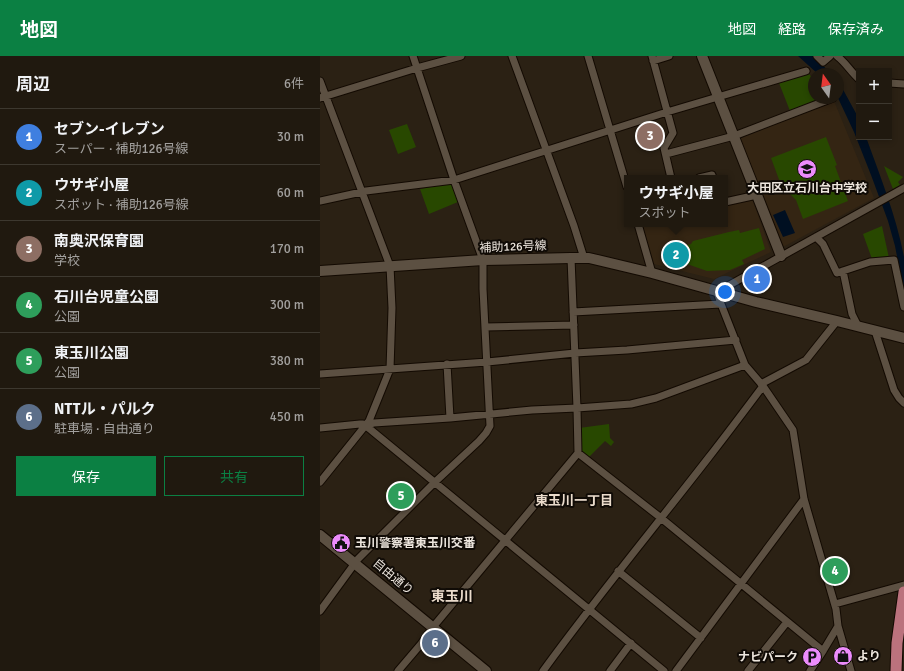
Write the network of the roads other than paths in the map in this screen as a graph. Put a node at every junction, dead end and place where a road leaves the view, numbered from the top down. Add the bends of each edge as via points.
1 (414, 56) edge
2 (461, 56) edge
3 (512, 56) edge
4 (588, 56) edge
5 (670, 56) edge
6 (702, 56) edge
7 (817, 56) edge
8 (830, 56) edge
9 (837, 56) edge
10 (653, 58) edge
11 (417, 68) junction
12 (806, 71) dead end
13 (856, 76) edge
14 (320, 81) edge
15 (892, 83) edge
16 (904, 84) edge
17 (322, 96) edge
18 (719, 97) junction
19 (817, 104) edge
20 (667, 112) junction
21 (610, 131) junction
22 (734, 136) junction
23 (546, 150) junction
24 (666, 154) junction
25 (670, 175) edge
26 (624, 177) edge
27 (454, 180) junction
28 (904, 189) edge
29 (362, 192) junction
30 (757, 195) junction
31 (320, 201) edge
32 (728, 201) edge
33 (640, 227) edge
34 (816, 237) junction
35 (781, 256) junction
36 (571, 258) junction
37 (584, 258) junction
38 (483, 260) junction
39 (390, 266) junction
40 (320, 271) edge
41 (843, 271) junction
42 (652, 273) junction
43 (717, 292) junction
44 (721, 304) junction
45 (904, 307) edge
46 (573, 312) junction
47 (837, 321) junction
48 (574, 325) junction
49 (858, 326) junction
50 (485, 327) junction
51 (875, 331) junction
52 (904, 338) edge
53 (736, 340) junction
54 (575, 352) junction
55 (487, 362) junction
56 (447, 364) junction
57 (745, 365) junction
58 (390, 369) junction
59 (320, 374) edge
60 (762, 385) junction
61 (904, 402) edge
62 (577, 408) junction
63 (489, 414) junction
64 (450, 418) junction
65 (365, 426) junction
66 (320, 428) edge
67 (578, 453) junction
68 (320, 482) edge
69 (435, 482) junction
70 (804, 499) junction
71 (660, 518) junction
72 (320, 535) edge
73 (505, 540) junction
74 (355, 562) junction
75 (618, 571) junction
76 (741, 583) junction
77 (904, 585) edge
78 (904, 592) edge
79 (836, 604) junction
80 (589, 609) junction
81 (320, 611) edge
82 (787, 622) junction
83 (838, 626) junction
84 (433, 627) junction
85 (701, 638) junction
86 (631, 643) junction
87 (823, 651) junction
88 (398, 671) edge
89 (486, 671) edge
90 (543, 671) edge
91 (610, 671) edge
92 (664, 671) edge
93 (676, 671) edge
94 (748, 671) edge
95 (810, 671) edge
96 (851, 671) edge
97 (896, 671) edge

1 - 11 street
2 - 11 street
3 - 23 street
4 - 21 street
5 - 10 street
6 - 18 street
7 - 8 street via 822,62
9 - 13 street
10 - 20 street
11 - 17 street
11 - 27 street
12 - 18 street
14 - 17 street
15 - 16 street
17 - 29 street
18 - 20 street
18 - 22 street
19 - 22 street
20 - 21 street
20 - 24 street via 673,134 664,148
21 - 23 street
21 - 26 street
22 - 24 street
22 - 30 street
23 - 27 street
23 - 37 street
24 - 25 street
27 - 29 street
27 - 38 street
28 - 34 street
29 - 31 street
29 - 39 street
30 - 32 street
30 - 35 street
33 - 42 street
34 - 35 street
34 - 41 street via 823,244 837,273
35 - 43 street
36 - 37 street, 補助126号線
36 - 38 street, 補助126号線
36 - 46 street
37 - 42 street, 補助126号線
38 - 39 street, 補助126号線
38 - 50 street
39 - 40 street, 補助126号線
39 - 58 street
41 - 45 street via 870,262 894,260
41 - 49 street via 852,314
42 - 43 street, 補助126号線
43 - 44 street
43 - 47 street, 補助126号線
44 - 46 street
44 - 53 street
46 - 48 street
47 - 49 street, 補助126号線
47 - 60 street via 806,360
48 - 50 street
48 - 54 street
49 - 51 street, 補助126号線
50 - 55 street
51 - 52 street, 補助126号線
51 - 61 street via 894,390
53 - 54 street
53 - 57 street
54 - 55 street
54 - 62 street
55 - 56 street
55 - 63 street
56 - 58 street
56 - 64 street
57 - 60 street
57 - 62 street via 656,398 626,404
58 - 59 street
58 - 65 street
60 - 70 street via 793,430
60 - 71 street
62 - 63 street
62 - 67 street
63 - 64 street
63 - 69 street via 490,426 486,433
64 - 65 street via 374,423
65 - 66 street via 360,424
65 - 68 street
65 - 69 street
67 - 71 street
67 - 73 street
69 - 73 street
69 - 74 street
70 - 76 street
70 - 79 street
71 - 75 street
71 - 76 street
72 - 74 street, 自由通り
73 - 80 street
73 - 84 street
74 - 81 street
74 - 84 street, 自由通り
75 - 80 street
75 - 85 street
76 - 82 street
76 - 85 street
77 - 79 street
78 - 97 main road
79 - 83 street
80 - 86 street
80 - 90 street
82 - 87 street
82 - 94 street
83 - 87 street
83 - 96 street
84 - 88 street
84 - 89 street, 自由通り
85 - 93 street
86 - 91 street
86 - 92 street
87 - 95 street

